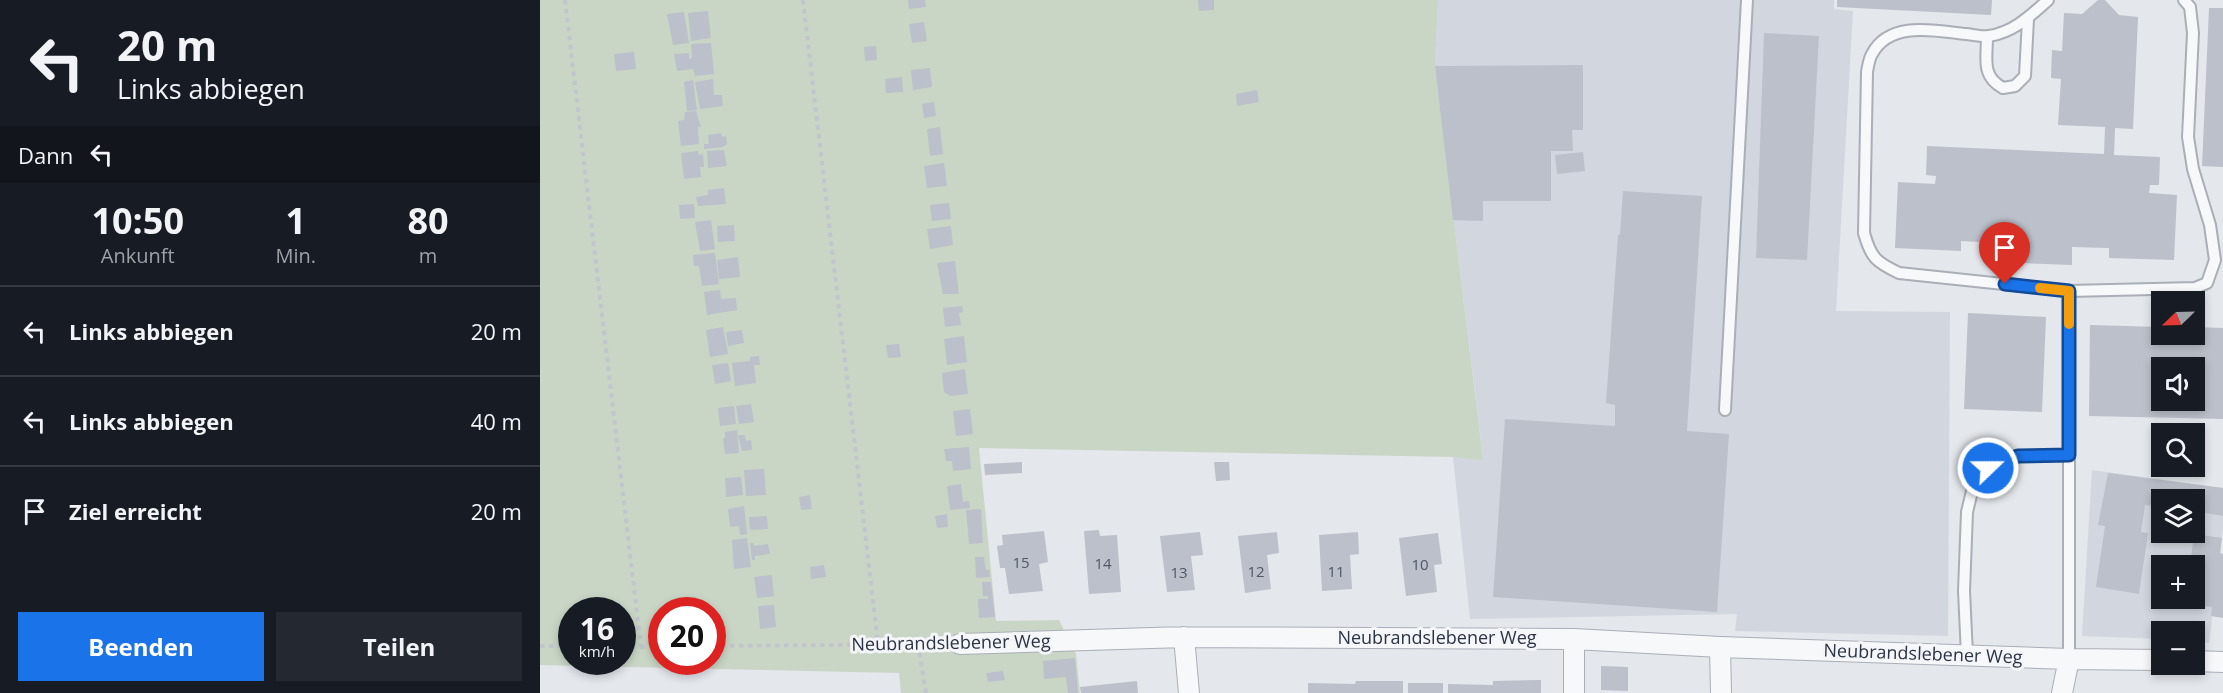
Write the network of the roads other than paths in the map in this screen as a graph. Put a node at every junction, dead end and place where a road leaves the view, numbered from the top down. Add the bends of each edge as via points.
1 (1747, 0) edge
2 (2048, 0) edge
3 (2184, 0) edge
4 (2028, 19) junction
5 (1987, 37) junction
6 (2069, 291) junction
7 (1725, 410) dead end
8 (2069, 455) junction
9 (1184, 637) junction
10 (1574, 639) junction
11 (960, 644) road end
12 (1720, 647) junction
13 (1967, 655) junction
14 (2069, 659) junction
15 (2151, 660) edge
16 (2205, 661) edge
17 (2223, 662) edge
18 (1189, 693) edge
19 (1574, 693) edge
20 (1721, 693) edge
21 (2062, 693) edge

1 - 7 lane
2 - 4 lane
3 - 6 lane via 2190,7 2193,33 2188,137 2215,260 2207,283 2195,288
4 - 5 lane via 2007,32
4 - 5 lane via 2025,76 2015,86 2003,88 1993,83 1987,71
5 - 6 lane via 1901,31 1872,53 1867,72 1864,198 1864,233 1869,251 1879,263 1899,273
6 - 8 lane
8 - 13 lane via 2018,456 1988,468 1974,483 1967,512 1965,557
8 - 14 lane
9 - 10 street, Neubrandslebener Weg
9 - 11 street, Neubrandslebener Weg
9 - 18 street
10 - 12 street, Neubrandslebener Weg
10 - 19 street
12 - 13 street, Neubrandslebener Weg
12 - 20 street
13 - 14 street, Neubrandslebener Weg
14 - 15 street, Neubrandslebener Weg
14 - 21 street
16 - 17 street

